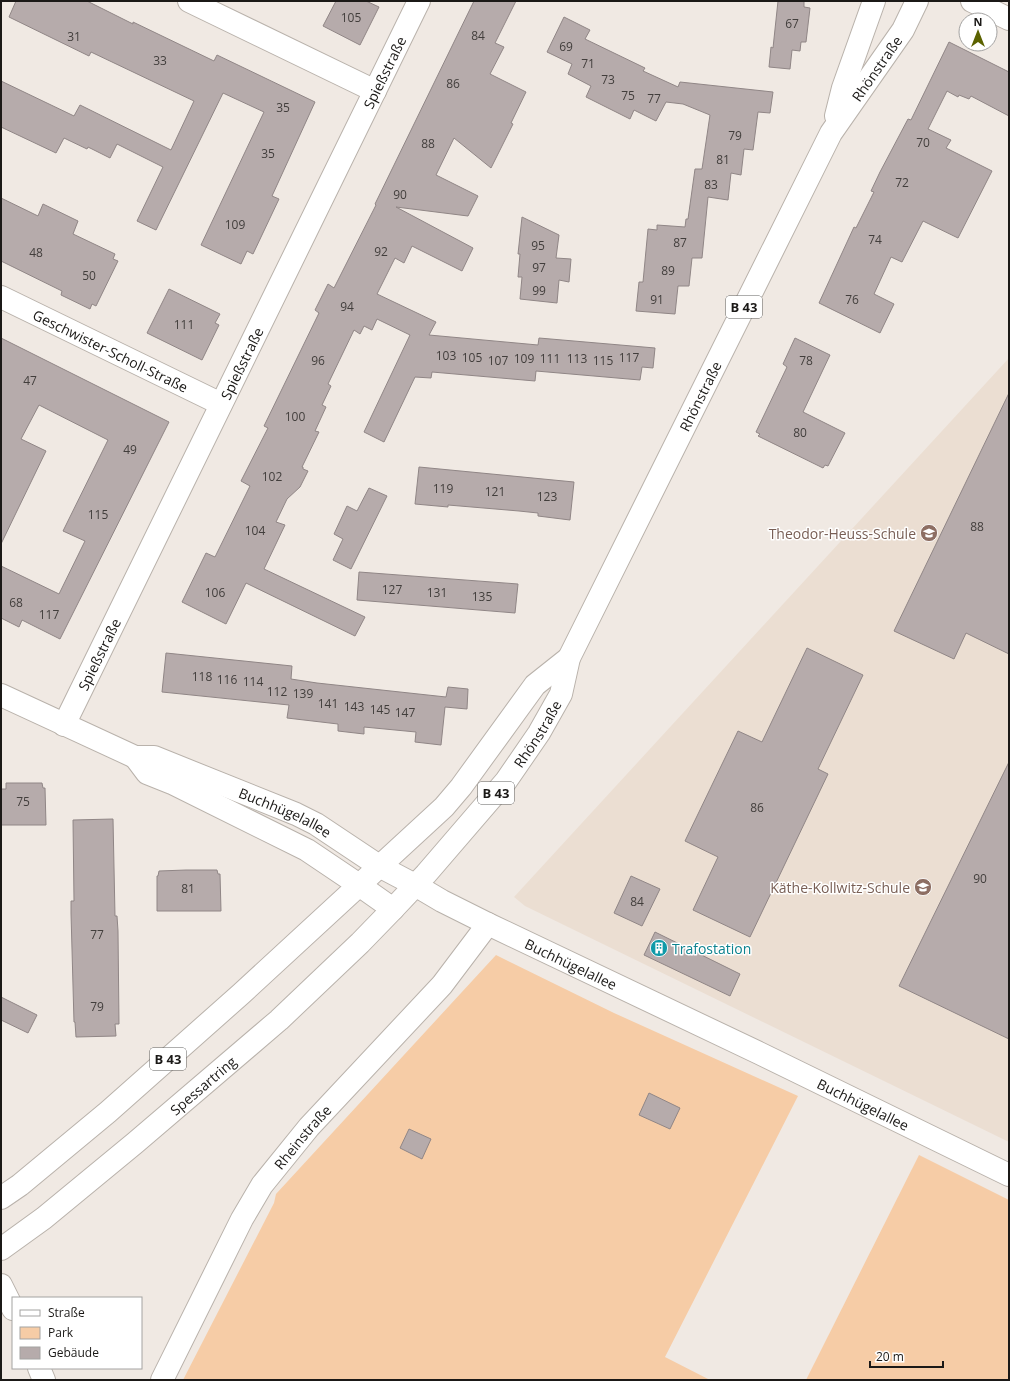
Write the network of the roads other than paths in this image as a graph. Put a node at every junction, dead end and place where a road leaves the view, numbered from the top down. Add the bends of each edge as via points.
1 (189, 1) edge
2 (419, 1) edge
3 (874, 1) edge
4 (917, 1) edge
5 (972, 1) edge
6 (1009, 19) edge
7 (375, 91) junction
8 (831, 133) junction
9 (1, 296) edge
10 (221, 404) junction
11 (569, 658) junction
12 (1, 695) edge
13 (64, 725) junction
14 (135, 757) junction
15 (379, 866) junction
16 (359, 885) junction
17 (415, 885) junction
18 (393, 909) junction
19 (488, 924) junction
20 (1009, 1175) edge
21 (1, 1198) edge
22 (1, 1249) edge
23 (1, 1285) edge
24 (12, 1307) edge
25 (39, 1369) edge
26 (44, 1380) edge
27 (162, 1380) edge

1 - 7 street
2 - 7 street, Spießstraße
3 - 8 street, Rhönstraße / B 43 via 843,88
4 - 8 street, Rhönstraße / B 43 via 903,30
5 - 6 street
7 - 10 street, Spießstraße
8 - 11 street, Rhönstraße / B 43
9 - 10 street, Geschwister-Scholl-Straße
10 - 13 street, Spießstraße
11 - 15 street, Rhönstraße / B 43 via 535,685 444,807
11 - 17 street, Rhönstraße / B 43 via 561,694 539,733 506,781
12 - 13 street, Buchhügelallee
13 - 14 street, Buchhügelallee
14 - 15 street, Buchhügelallee via 154,757 296,814 316,824
14 - 16 street, Buchhügelallee via 147,773 307,850
15 - 16 street, B 43
15 - 17 street, Buchhügelallee
16 - 18 street, Buchhügelallee
16 - 21 street, B 43 via 242,994 108,1112
17 - 18 street, Rhönstraße / B 43
17 - 19 street, Buchhügelallee
18 - 22 street, Spessartring / B 43 via 267,1030 135,1144 44,1218
19 - 20 street, Buchhügelallee
19 - 27 street, Rheinstraße via 442,985 310,1127 262,1185 242,1219
23 - 24 street
25 - 26 street

